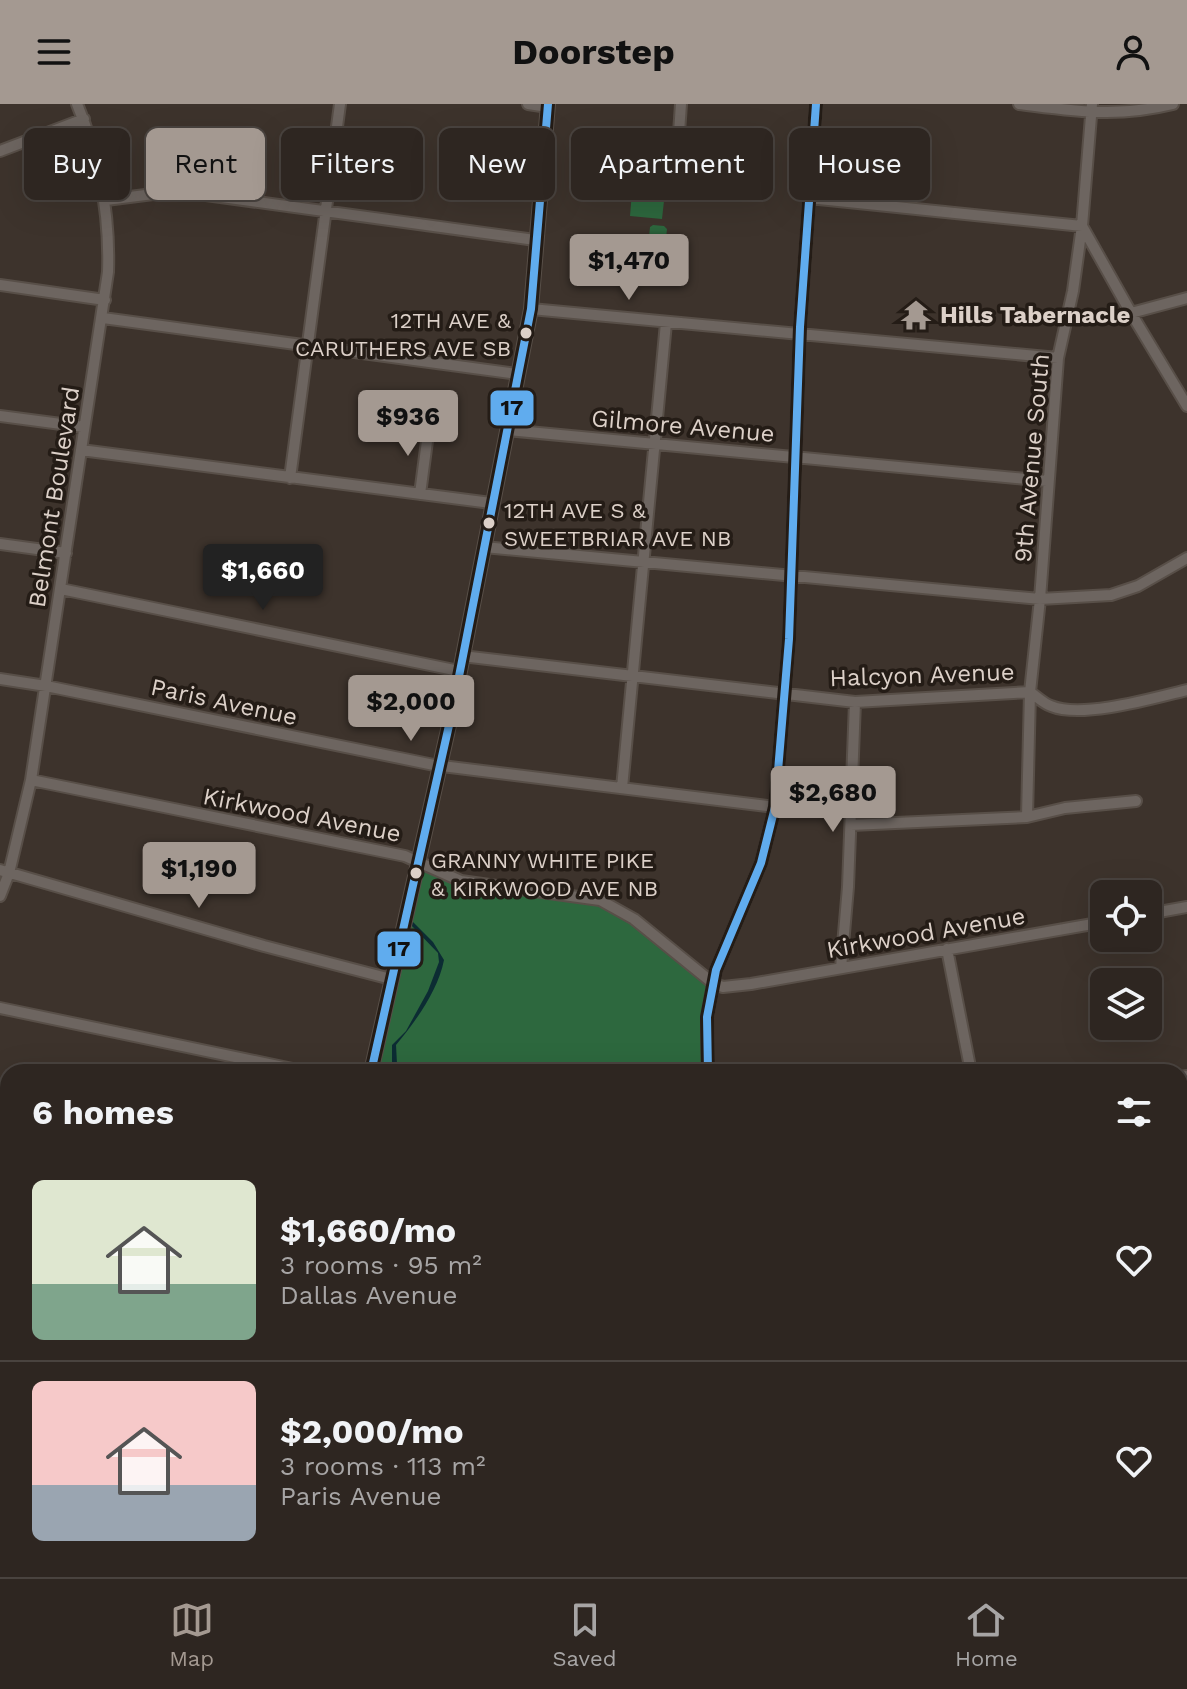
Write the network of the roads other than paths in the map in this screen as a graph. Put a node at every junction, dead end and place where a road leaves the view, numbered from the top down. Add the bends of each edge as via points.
1 (77, 104) edge
2 (340, 104) edge
3 (528, 104) edge
4 (681, 104) edge
5 (816, 104) edge
6 (1019, 104) edge
7 (1173, 104) edge
8 (548, 106) edge
9 (1092, 109) edge
10 (84, 119) junction
11 (86, 128) edge
12 (679, 128) edge
13 (814, 128) edge
14 (0, 151) edge
15 (130, 197) edge
16 (106, 200) edge
17 (809, 200) edge
18 (828, 200) edge
19 (325, 213) junction
20 (1082, 226) junction
21 (535, 240) junction
22 (0, 285) edge
23 (1187, 298) edge
24 (105, 300) junction
25 (531, 309) junction
26 (1131, 313) junction
27 (103, 318) junction
28 (666, 323) junction
29 (800, 334) junction
30 (308, 346) junction
31 (1058, 358) junction
32 (517, 374) junction
33 (1187, 406) edge
34 (0, 416) edge
35 (429, 426) dead end
36 (84, 427) junction
37 (507, 430) junction
38 (655, 443) junction
39 (81, 450) junction
40 (797, 456) junction
41 (290, 478) junction
42 (1047, 481) junction
43 (420, 494) junction
44 (491, 503) junction
45 (0, 544) edge
46 (484, 547) junction
47 (66, 553) junction
48 (1187, 558) edge
49 (643, 563) junction
50 (791, 575) junction
51 (61, 589) junction
52 (1040, 599) junction
53 (462, 656) junction
54 (459, 671) junction
55 (633, 676) junction
56 (0, 679) edge
57 (46, 686) junction
58 (1187, 690) edge
59 (1030, 692) junction
60 (784, 695) junction
61 (855, 702) junction
62 (440, 766) junction
63 (31, 780) junction
64 (622, 788) junction
65 (1136, 801) dead end
66 (775, 807) junction
67 (1027, 817) junction
68 (851, 825) junction
69 (419, 861) junction
70 (4, 871) edge
71 (0, 896) edge
72 (1187, 907) edge
73 (1162, 911) edge
74 (1090, 924) edge
75 (947, 949) junction
76 (841, 968) junction
77 (391, 979) junction
78 (714, 984) junction
79 (0, 1008) edge
80 (269, 1064) edge
81 (373, 1064) edge
82 (708, 1064) edge
83 (969, 1064) edge

1 - 10 street, Belmont Boulevard
2 - 19 street
3 - 8 street
4 - 12 street
5 - 13 street
6 - 9 street
7 - 9 street via 1133,113
8 - 21 main road
9 - 20 street, 9th Avenue South
10 - 11 street, Belmont Boulevard
10 - 14 street
15 - 19 street via 177,191
16 - 24 street, Belmont Boulevard
17 - 29 street
18 - 20 street
19 - 21 street
19 - 30 street
20 - 26 street
20 - 31 street, 9th Avenue South
21 - 25 main road
22 - 24 street
23 - 26 street
24 - 27 street, Belmont Boulevard
25 - 28 street
25 - 32 main road
26 - 33 street
27 - 30 street
27 - 36 street, Belmont Boulevard
28 - 29 street
28 - 38 street
29 - 31 street
29 - 40 street
30 - 32 street
30 - 41 street
31 - 42 street, 9th Avenue South
32 - 37 main road
34 - 36 street
35 - 43 street
36 - 39 street, Belmont Boulevard
37 - 38 street, Gilmore Avenue
37 - 44 main road
38 - 40 street, Gilmore Avenue
38 - 49 street
39 - 41 street
39 - 47 street, Belmont Boulevard
40 - 42 street, Gilmore Avenue
40 - 50 street
41 - 43 street
42 - 52 street, 9th Avenue South
43 - 44 street
44 - 46 main road
45 - 47 street
46 - 49 street
46 - 53 main road
47 - 51 street, Belmont Boulevard
48 - 52 street via 1111,595
49 - 50 street
49 - 55 street
50 - 52 street
50 - 60 street
51 - 54 street
51 - 57 street, Belmont Boulevard
52 - 59 street, 9th Avenue South
53 - 54 main road
53 - 55 street, Halcyon Avenue
54 - 62 main road
55 - 60 street, Halcyon Avenue
55 - 64 street
56 - 57 street, Paris Avenue
57 - 62 street, Paris Avenue
57 - 63 street, Belmont Boulevard
58 - 59 street, Halcyon Avenue via 1086,710 1051,707
59 - 61 street, Halcyon Avenue
59 - 67 street, 9th Avenue South
60 - 61 street, Halcyon Avenue
60 - 66 street
61 - 68 street
62 - 64 street, Paris Avenue
62 - 69 main road
63 - 69 street, Kirkwood Avenue
63 - 70 street, Belmont Boulevard
64 - 66 street, Paris Avenue
65 - 67 street
66 - 78 street via 761,863
67 - 68 street
68 - 76 street
69 - 77 main road
69 - 78 street, Kirkwood Avenue via 461,881 600,900 634,919
70 - 71 street, Belmont Boulevard
70 - 77 street
72 - 73 street
74 - 75 street, Kirkwood Avenue
75 - 76 street, Kirkwood Avenue
75 - 83 street
76 - 78 street, Kirkwood Avenue via 732,987
77 - 81 main road
78 - 82 street via 706,1025
79 - 80 street

